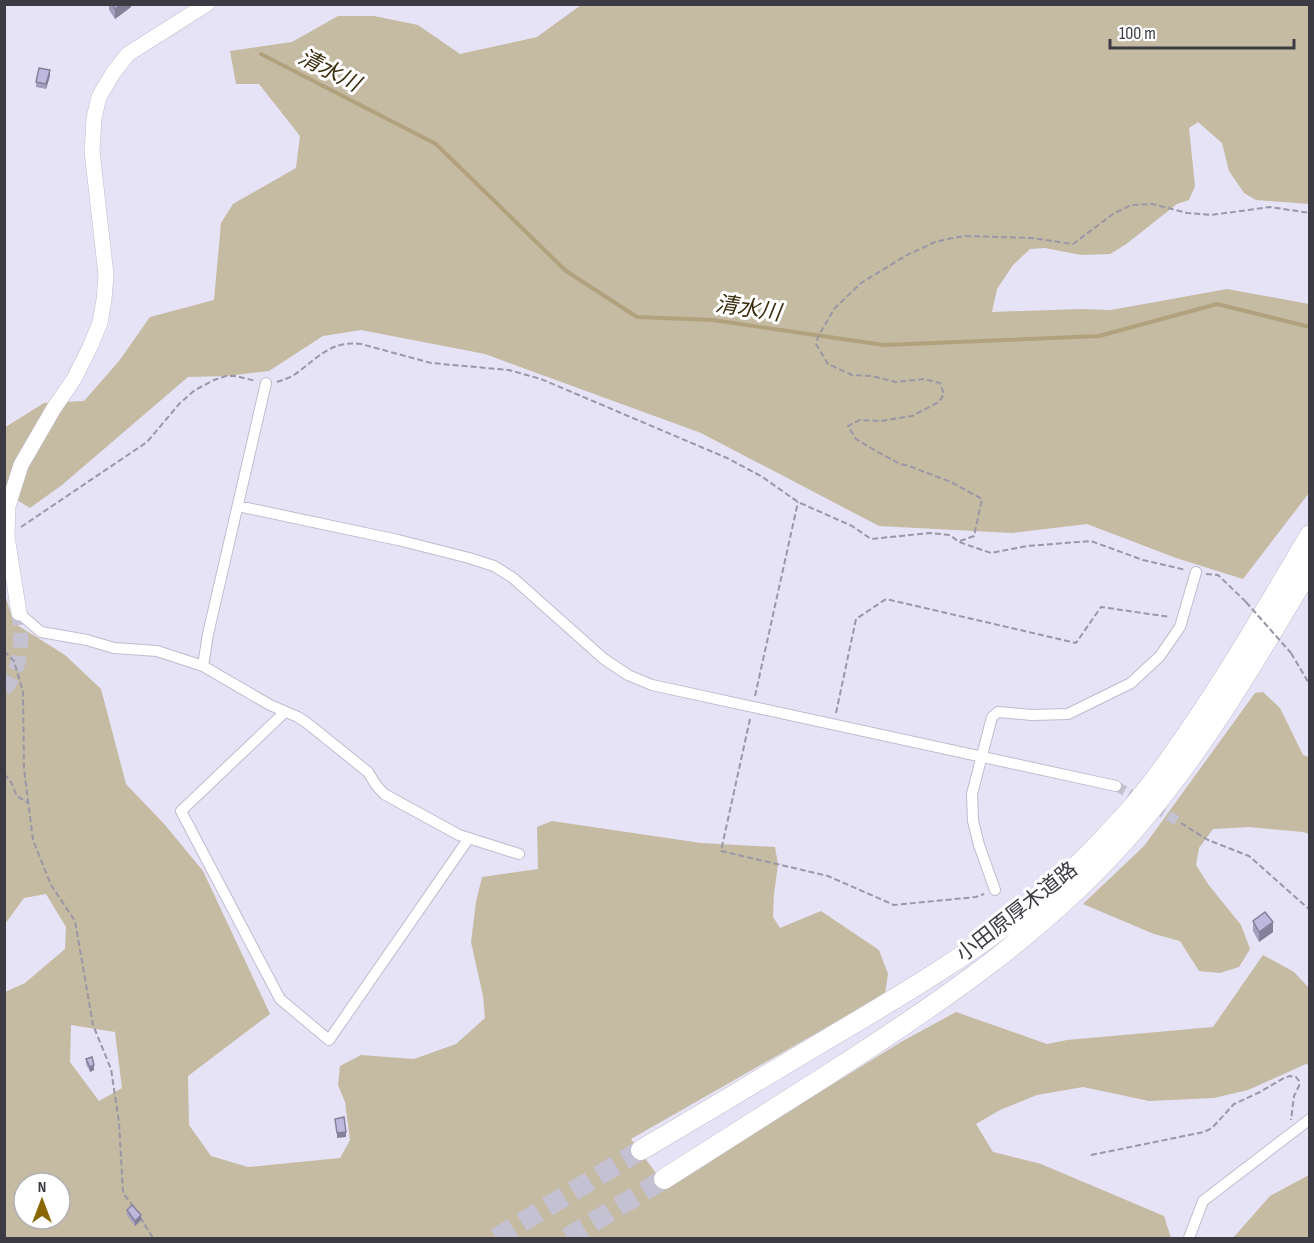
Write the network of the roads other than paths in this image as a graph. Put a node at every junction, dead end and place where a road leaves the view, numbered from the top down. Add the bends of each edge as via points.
1 (207, 4) edge
2 (266, 383) road end
3 (237, 506) junction
4 (1310, 535) edge
5 (1310, 568) edge
6 (1196, 573) road end
7 (20, 613) joint
8 (203, 666) junction
9 (285, 712) junction
10 (981, 756) junction
11 (1116, 786) tunnel mouth
12 (469, 838) junction
13 (519, 854) dead end
14 (995, 890) road end
15 (1310, 1119) edge
16 (641, 1150) tunnel mouth
17 (664, 1179) tunnel mouth
18 (1189, 1239) edge

1 - 7 street via 128,54 99,97 92,151 106,274 104,300 90,347 21,465 8,506 6,537
2 - 3 street
3 - 8 street
3 - 10 street via 398,540 494,566 513,578 604,659 652,685
4 - 16 highway, 小田原厚木道路 via 1249,639 1166,765 1075,868 996,933 949,965
5 - 17 highway, 小田原厚木道路 via 1256,659 1179,774 1088,880 960,985 890,1035
6 - 10 street via 1180,627 1160,656 1131,683 1068,714 998,712 992,717
7 - 8 street via 41,632 114,648 158,651
8 - 9 street
9 - 12 street via 307,723 368,772 384,794
9 - 12 street via 181,812 280,999 329,1040
10 - 11 street
10 - 14 street via 972,794 973,821
12 - 13 street
15 - 18 street via 1203,1201

